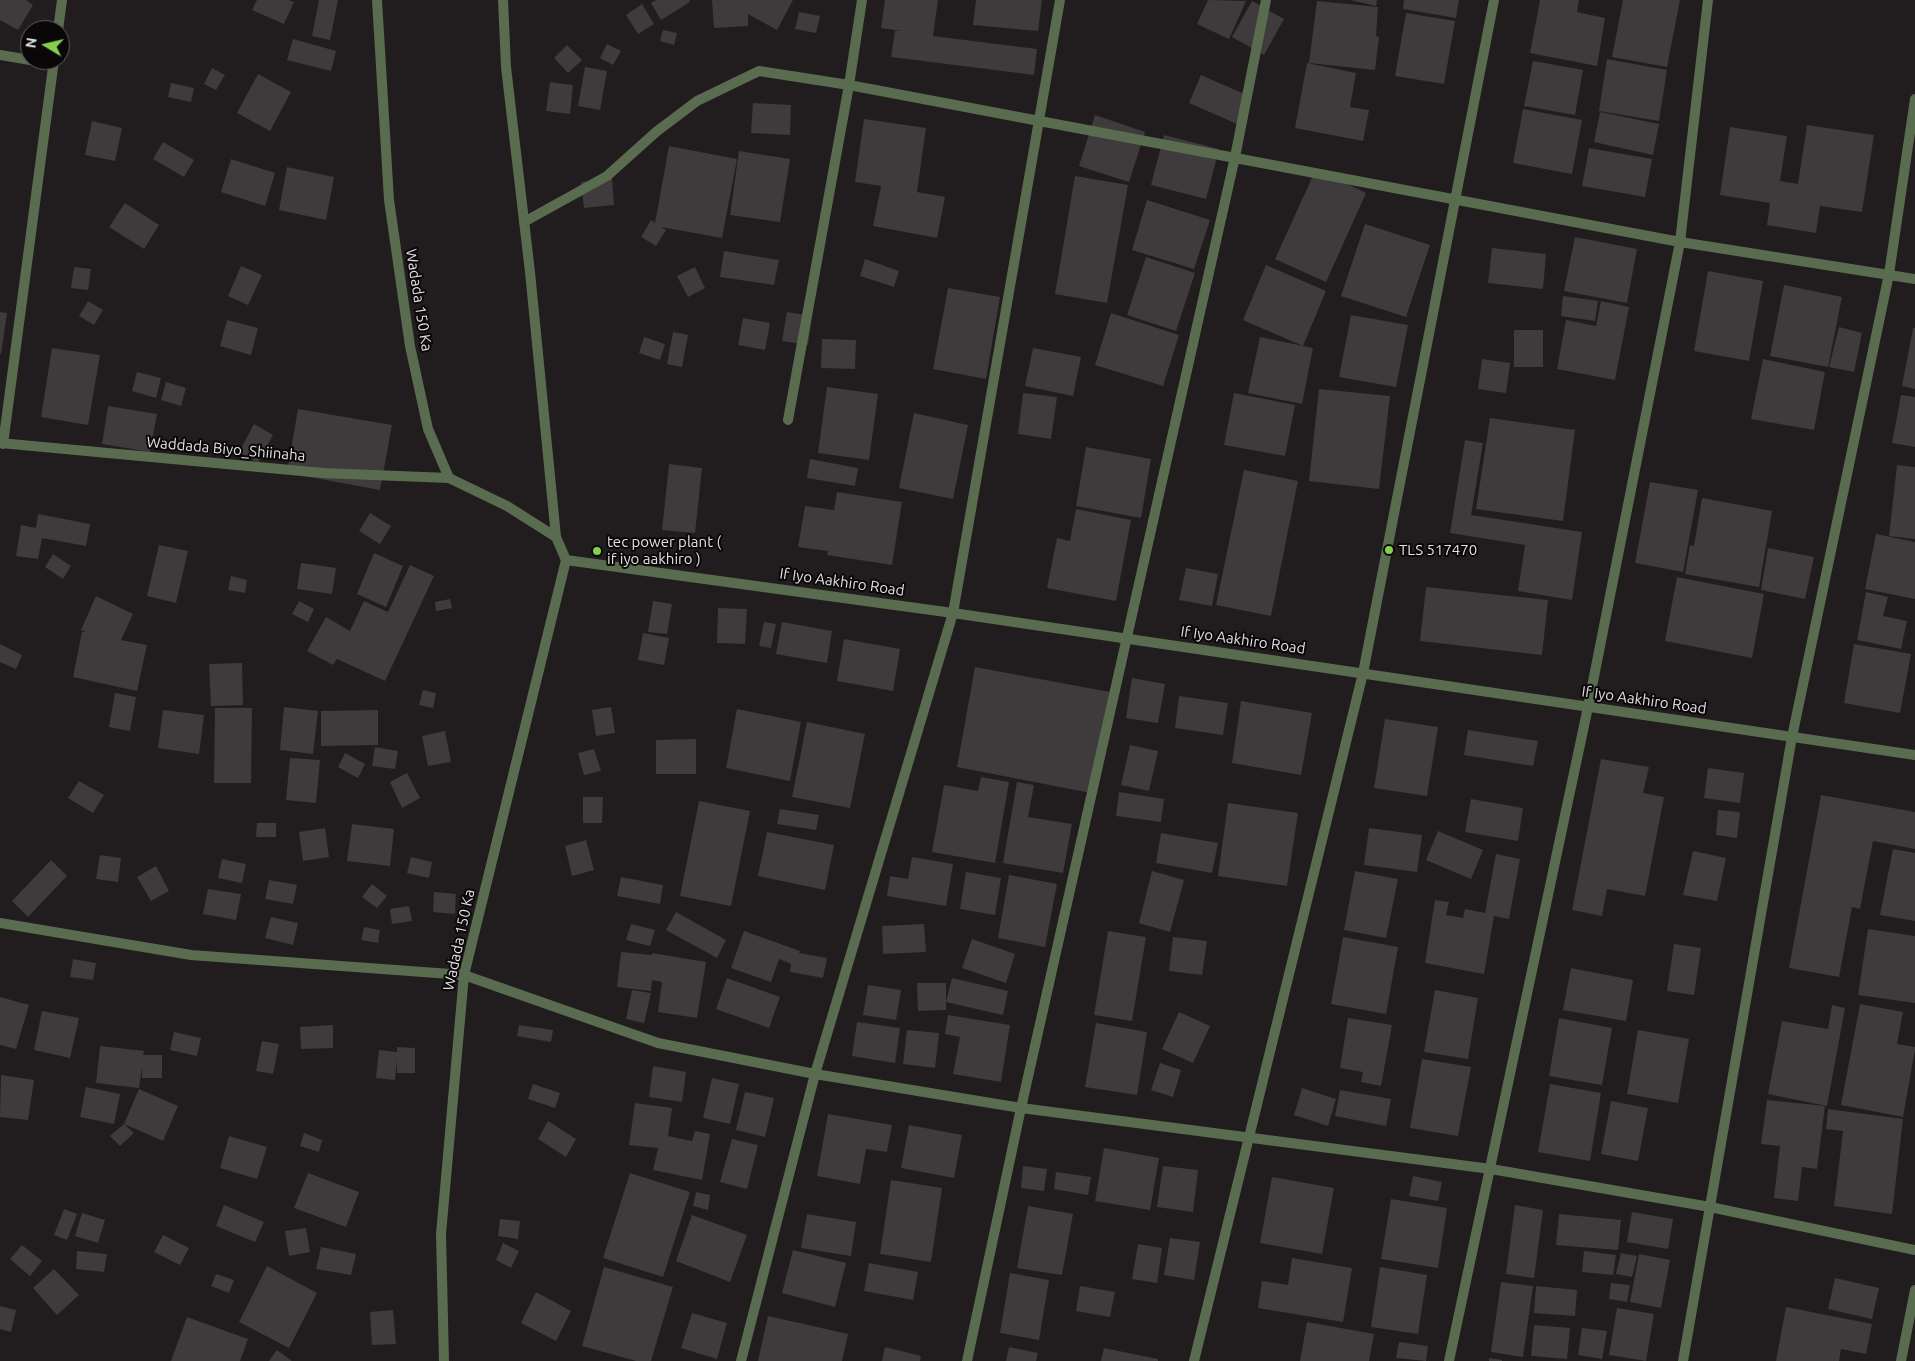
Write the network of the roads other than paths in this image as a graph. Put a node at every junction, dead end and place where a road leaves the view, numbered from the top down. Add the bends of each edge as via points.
1 (62, 0) edge
2 (377, 0) edge
3 (503, 0) edge
4 (862, 0) edge
5 (1060, 0) edge
6 (1266, 0) edge
7 (1494, 0) edge
8 (1708, 0) edge
9 (59, 20) edge
10 (0, 55) edge
11 (20, 58) edge
12 (53, 70) edge
13 (849, 86) junction
14 (1915, 99) edge
15 (1039, 121) junction
16 (1235, 157) junction
17 (1456, 198) junction
18 (524, 222) junction
19 (1680, 242) junction
20 (1889, 274) junction
21 (1915, 279) edge
22 (788, 420) dead end
23 (2, 444) edge
24 (449, 478) junction
25 (556, 537) junction
26 (566, 560) junction
27 (953, 612) junction
28 (1126, 638) junction
29 (1363, 673) junction
30 (1588, 707) junction
31 (1792, 737) junction
32 (1915, 755) edge
33 (0, 923) edge
34 (464, 975) junction
35 (815, 1074) junction
36 (1021, 1108) junction
37 (1250, 1136) junction
38 (1491, 1169) junction
39 (1710, 1207) junction
40 (1915, 1250) edge
41 (1915, 1290) edge
42 (444, 1361) edge
43 (741, 1361) edge
44 (967, 1361) edge
45 (1194, 1361) edge
46 (1449, 1361) edge
47 (1683, 1361) edge
48 (1901, 1361) edge

1 - 9 street
2 - 24 street, Wadada 150 Ka via 389,200 410,346 428,429
3 - 18 street via 506,67
4 - 13 street
5 - 15 street
6 - 16 street
7 - 17 street
8 - 19 street
10 - 11 street
12 - 23 street
13 - 15 street
13 - 18 street via 759,71 697,101 607,176
13 - 22 street
14 - 20 street
15 - 16 street
15 - 27 street
16 - 17 street
16 - 28 street
17 - 19 street
17 - 29 street
18 - 25 street
19 - 20 street
19 - 30 street
20 - 21 street
20 - 31 street
23 - 24 street, Waddada Biyo_Shiinaha via 323,473
24 - 25 street via 507,506
25 - 26 street
26 - 27 street, If Iyo Aakhiro Road
26 - 34 street, Wadada 150 Ka
27 - 28 street, If Iyo Aakhiro Road
27 - 35 street
28 - 29 street, If Iyo Aakhiro Road
28 - 36 street
29 - 30 street, If Iyo Aakhiro Road
29 - 37 street
30 - 31 street, If Iyo Aakhiro Road
30 - 38 street
31 - 32 street, If Iyo Aakhiro Road
31 - 39 street
33 - 34 street via 192,955
34 - 35 street via 658,1043
34 - 42 street, Wadada 150 Ka via 441,1234
35 - 36 street
35 - 43 street
36 - 37 street
36 - 44 street
37 - 38 street
37 - 45 street
38 - 39 street
38 - 46 street
39 - 40 street
39 - 47 street
41 - 48 street

